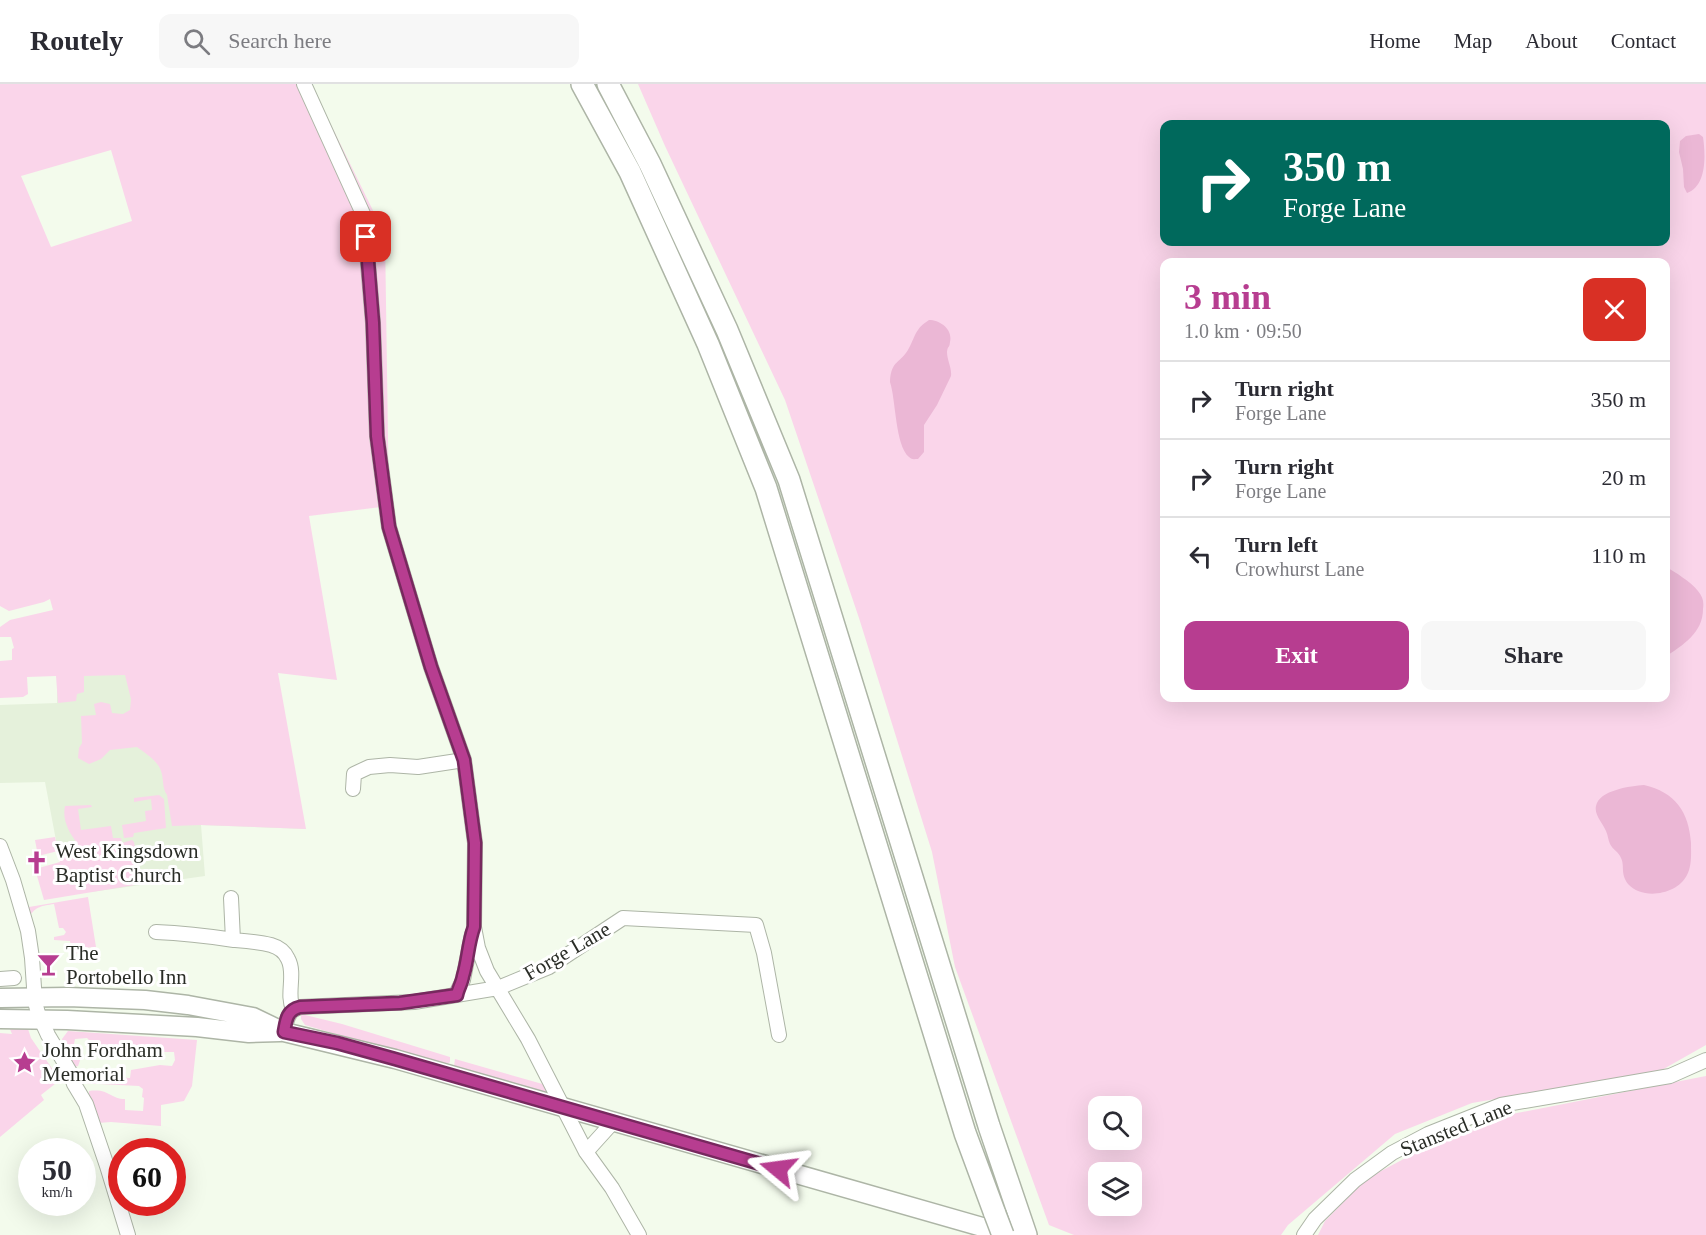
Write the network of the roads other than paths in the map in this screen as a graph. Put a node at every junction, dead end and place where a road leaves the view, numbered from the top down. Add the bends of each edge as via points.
1 (304, 84) edge
2 (582, 84) edge
3 (608, 84) edge
4 (464, 760) junction
5 (353, 789) dead end
6 (0, 846) edge
7 (231, 898) dead end
8 (474, 927) junction
9 (156, 932) dead end
10 (181, 933) junction
11 (233, 940) junction
12 (181, 947) dead end
13 (498, 988) junction
14 (457, 995) junction
15 (0, 998) edge
16 (0, 1005) edge
17 (37, 1008) junction
18 (293, 1009) junction
19 (0, 1019) edge
20 (284, 1032) junction
21 (779, 1035) dead end
22 (1706, 1060) edge
23 (563, 1106) junction
24 (614, 1121) junction
25 (586, 1152) junction
26 (1019, 1231) edge
27 (128, 1235) edge
28 (639, 1235) edge
29 (1003, 1235) edge
30 (1304, 1235) edge

1 - 4 street via 364,216 377,436 389,527
2 - 29 highway, bridge via 635,183 708,344 766,488 965,1133
3 - 26 highway via 727,330 789,480
4 - 5 street via 418,767 369,767 354,774
4 - 8 street via 475,843
6 - 17 street via 28,931
7 - 11 street
8 - 13 street via 483,963
8 - 14 street
9 - 10 street
10 - 11 street
10 - 12 street
11 - 18 street via 271,945 284,953 291,967
13 - 14 street, Forge Lane
13 - 21 street, Forge Lane via 549,967 623,918 756,925
13 - 23 street
14 - 18 street, Forge Lane via 414,1002
15 - 17 main road
16 - 17 street
17 - 19 main road
17 - 20 main road via 122,1023
17 - 20 main road via 125,999 188,1005 253,1017
17 - 27 street via 86,1104
18 - 20 street
20 - 23 main road
22 - 30 street, Stansted Lane via 1670,1076 1501,1105 1428,1134 1392,1153 1355,1180
23 - 24 main road
23 - 25 street
24 - 25 street
24 - 26 main road
25 - 28 street

